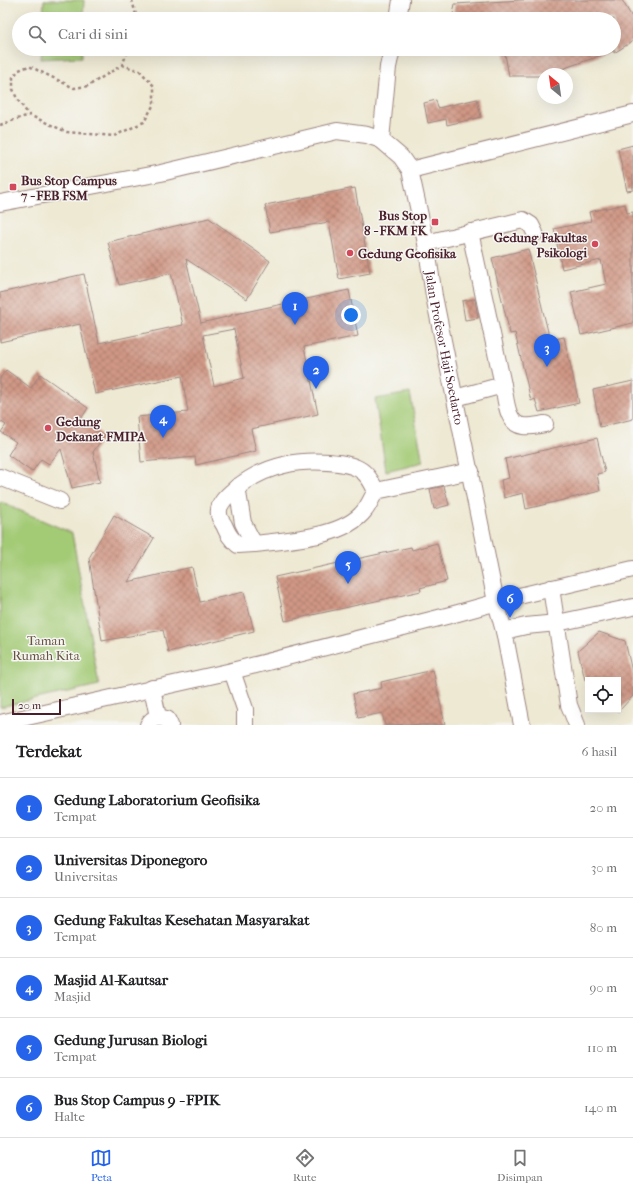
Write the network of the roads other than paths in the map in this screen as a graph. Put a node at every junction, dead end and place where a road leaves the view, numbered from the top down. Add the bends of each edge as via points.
1 (401, 0) edge
2 (399, 12) edge
3 (390, 56) edge
4 (633, 114) edge
5 (381, 140) junction
6 (410, 170) junction
7 (0, 203) edge
8 (470, 232) junction
9 (535, 233) dead end
10 (426, 243) junction
11 (503, 385) junction
12 (455, 398) junction
13 (545, 424) dead end
14 (471, 471) junction
15 (0, 477) edge
16 (237, 487) junction
17 (376, 491) junction
18 (60, 501) dead end
19 (254, 544) junction
20 (633, 569) edge
21 (551, 588) junction
22 (496, 602) junction
23 (633, 607) edge
24 (557, 623) junction
25 (504, 631) junction
26 (232, 671) junction
27 (152, 688) junction
28 (159, 722) edge
29 (0, 723) edge
30 (245, 725) edge
31 (522, 725) edge
32 (577, 725) edge

1 - 2 lane
3 - 5 lane
4 - 6 lane
5 - 6 lane via 401,157
5 - 7 lane via 367,135 337,131 161,173
6 - 10 lane, Jalan Profesor Haji Soedarto
8 - 9 lane via 523,220 531,225
8 - 10 lane
8 - 11 lane
10 - 12 lane, Jalan Profesor Haji Soedarto
11 - 12 lane
11 - 13 lane via 513,422 522,426
12 - 14 lane, Jalan Profesor Haji Soedarto
14 - 17 lane
14 - 22 lane, Jalan Profesor Haji Soedarto
15 - 18 lane
16 - 17 lane via 262,472 284,464 336,462 360,470
16 - 19 lane via 243,522
16 - 19 lane via 220,506 219,514 230,539 238,545
17 - 19 lane via 365,511 346,526 322,535
20 - 21 lane
21 - 22 lane
21 - 24 lane
22 - 25 lane, Jalan Profesor Haji Soedarto
22 - 26 lane
23 - 24 lane
24 - 25 lane
24 - 32 lane via 569,705
25 - 31 lane, Jalan Profesor Haji Soedarto
26 - 27 lane
26 - 30 lane via 245,709
27 - 28 lane
27 - 29 lane

